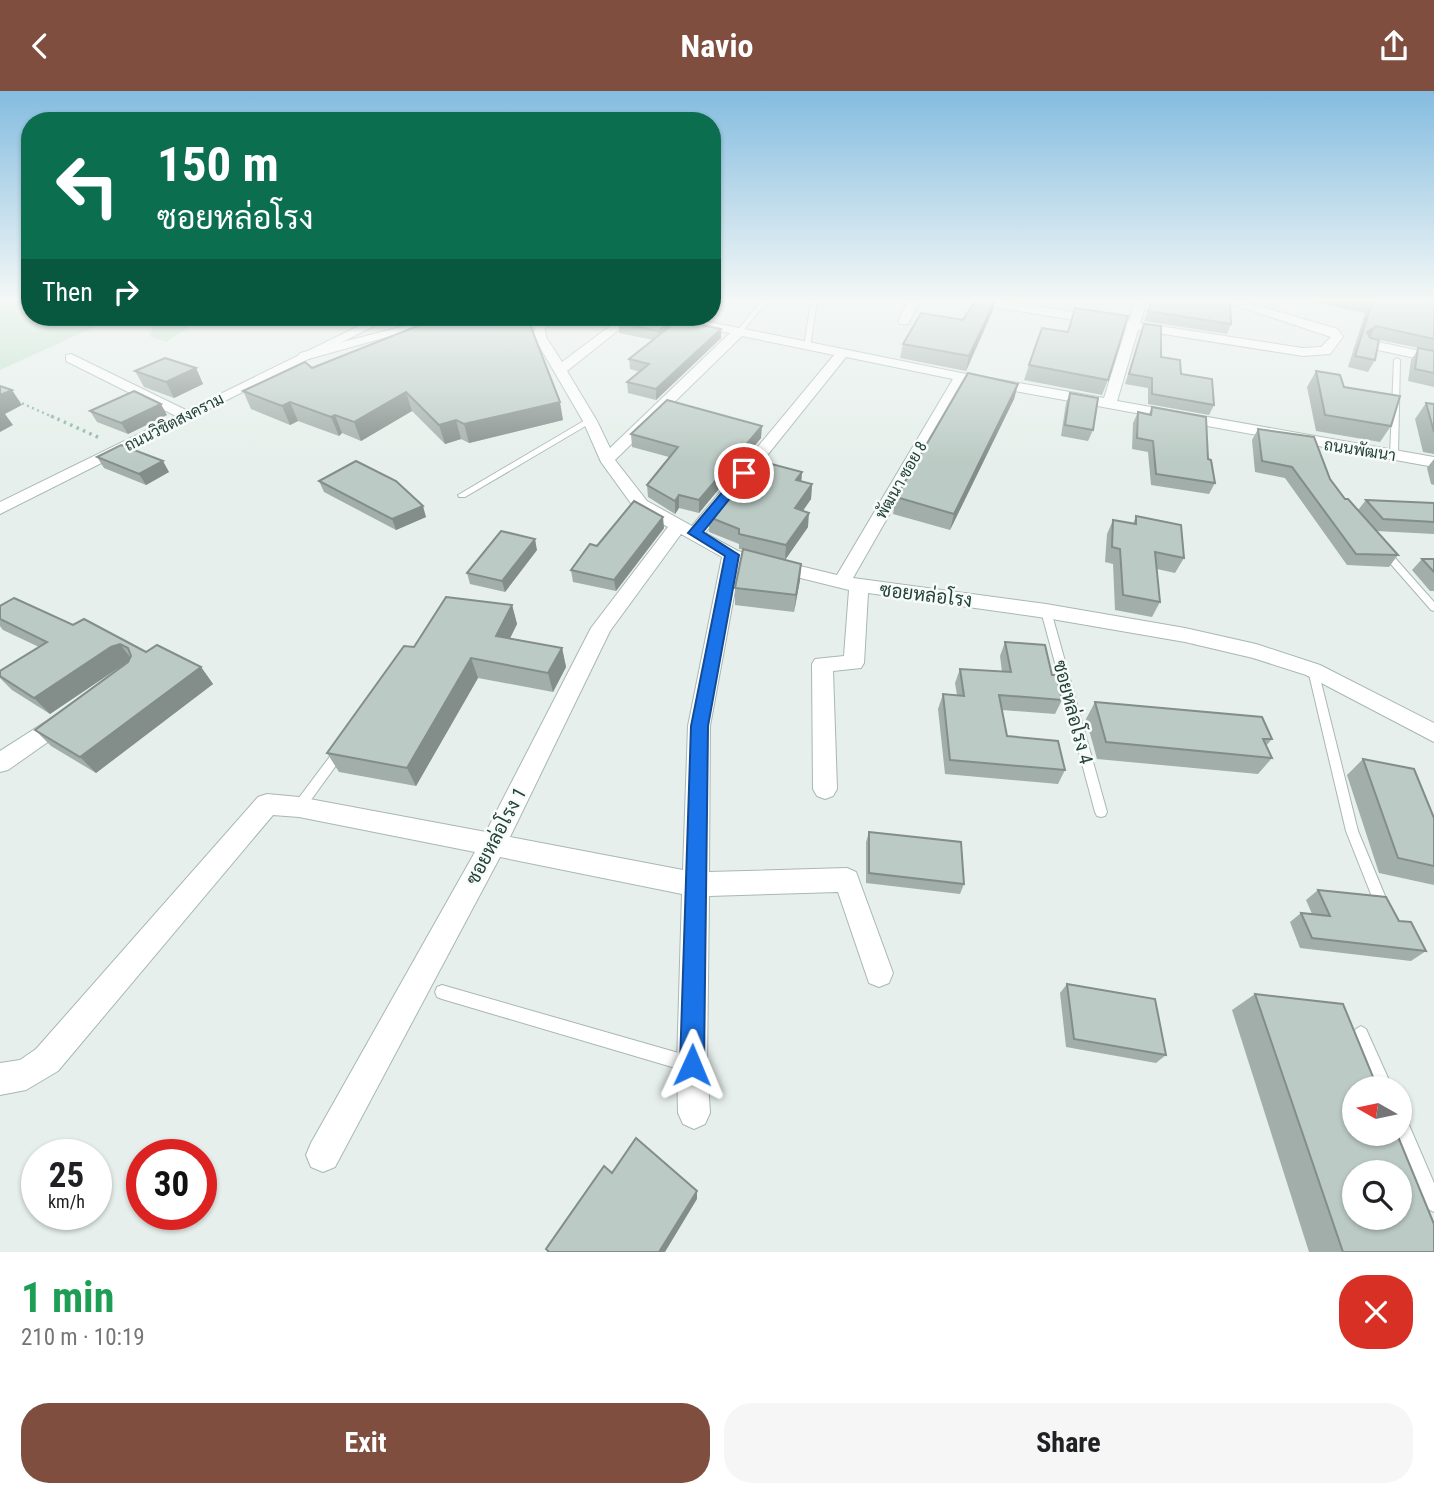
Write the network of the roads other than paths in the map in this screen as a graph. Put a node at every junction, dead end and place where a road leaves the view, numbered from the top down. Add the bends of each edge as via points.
1 (308, 355) edge
2 (551, 355) edge
3 (579, 355) edge
4 (715, 355) edge
5 (841, 355) edge
6 (854, 355) edge
7 (1125, 355) edge
8 (305, 356) joint
9 (71, 358) dead end
10 (1396, 360) dead end
11 (560, 370) junction
12 (961, 377) junction
13 (1109, 404) junction
14 (187, 416) junction
15 (590, 421) junction
16 (1394, 455) junction
17 (607, 459) junction
18 (1434, 462) edge
19 (462, 495) dead end
20 (0, 509) edge
21 (687, 529) junction
22 (1374, 539) edge
23 (732, 555) junction
24 (850, 584) junction
25 (1434, 608) edge
26 (1046, 611) junction
27 (1313, 670) junction
28 (77, 710) edge
29 (1434, 733) edge
30 (347, 741) edge
31 (0, 763) edge
32 (825, 789) dead end
33 (299, 807) junction
34 (1101, 812) dead end
35 (493, 845) junction
36 (695, 884) junction
37 (1385, 915) edge
38 (879, 973) dead end
39 (442, 992) dead end
40 (1361, 1034) dead end
41 (692, 1065) junction
42 (1379, 1076) edge
43 (0, 1079) edge
44 (694, 1113) dead end
45 (1409, 1146) edge
46 (323, 1155) dead end
47 (1434, 1203) edge

1 - 8 street
2 - 11 street, ซอยหล่อโรง
3 - 11 street
4 - 17 street
5 - 21 street, ซอยหล่อโรง 1
6 - 12 street, ถนนพัฒนา
7 - 13 street
8 - 14 street, ถนนวิชิตสงคราม
9 - 14 street
10 - 16 lane
11 - 15 street, ซอยหล่อโรง
12 - 13 street, ถนนพัฒนา
12 - 24 street, พัฒนา ซอย 8
13 - 16 street, ถนนพัฒนา via 1315,448
14 - 20 street, ถนนวิชิตสงคราม
15 - 17 street, ซอยหล่อโรง
15 - 19 lane
16 - 18 street, ถนนพัฒนา
17 - 21 street, ซอยหล่อโรง via 640,505
21 - 23 street, ซอยหล่อโรง
21 - 35 street, ซอยหล่อโรง 1 via 601,628
22 - 25 lane
23 - 24 street, ซอยหล่อโรง
23 - 36 street via 699,726
24 - 26 street, ซอยหล่อโรง
24 - 32 street via 854,663 822,664
26 - 27 street, ซอยหล่อโรง via 1185,635
26 - 34 lane, ซอยหล่อโรง 4
27 - 29 street, ซอยหล่อโรง
27 - 37 lane via 1352,831
28 - 31 street
30 - 33 lane
33 - 35 street
33 - 43 street via 267,804 47,1060 26,1074
35 - 36 street
35 - 46 street, ซอยหล่อโรง 1
36 - 38 street via 847,880
36 - 41 street
39 - 41 lane
40 - 42 lane
41 - 44 street
45 - 47 lane

